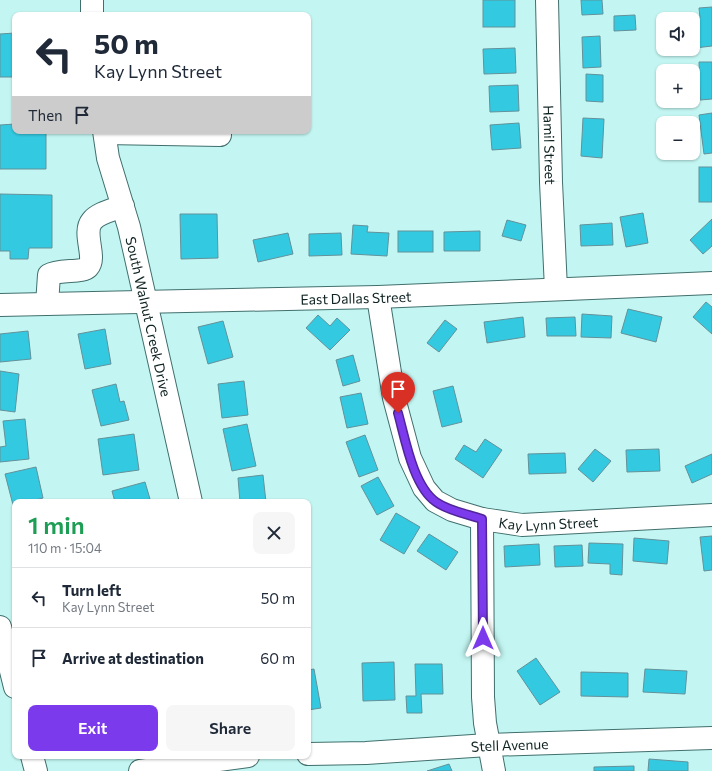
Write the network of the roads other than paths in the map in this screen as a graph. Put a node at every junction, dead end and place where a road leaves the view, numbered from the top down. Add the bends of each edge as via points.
1 (92, 0) edge
2 (547, 0) edge
3 (92, 12) edge
4 (105, 134) edge
5 (182, 134) edge
6 (220, 134) edge
7 (122, 206) junction
8 (712, 283) edge
9 (556, 289) junction
10 (378, 297) junction
11 (145, 302) junction
12 (47, 304) junction
13 (0, 305) edge
14 (190, 499) edge
15 (712, 515) edge
16 (482, 519) junction
17 (0, 630) edge
18 (12, 676) edge
19 (712, 738) edge
20 (488, 745) junction
21 (311, 754) edge
22 (33, 759) edge
23 (227, 759) edge
24 (250, 759) edge
25 (36, 771) edge
26 (140, 771) edge
27 (255, 771) edge
28 (494, 771) edge

1 - 3 street
2 - 9 street, Hamil Street
4 - 7 street, South Walnut Creek Drive via 108,158
5 - 6 street
7 - 11 street, South Walnut Creek Drive
7 - 12 street via 91,222 88,230 91,260 89,266 49,276
8 - 9 street, East Dallas Street
9 - 10 street, East Dallas Street
10 - 11 street, East Dallas Street
10 - 16 street, Kay Lynn Street via 394,398 410,458 424,488 435,501 452,510
11 - 12 street, East Dallas Street
11 - 14 street, South Walnut Creek Drive
12 - 13 street, East Dallas Street
15 - 16 street, Kay Lynn Street via 522,525
16 - 20 street via 483,697
17 - 18 street
19 - 20 street, Stell Avenue
20 - 21 street, Stell Avenue
20 - 28 street
22 - 25 street
23 - 26 street
24 - 27 street

